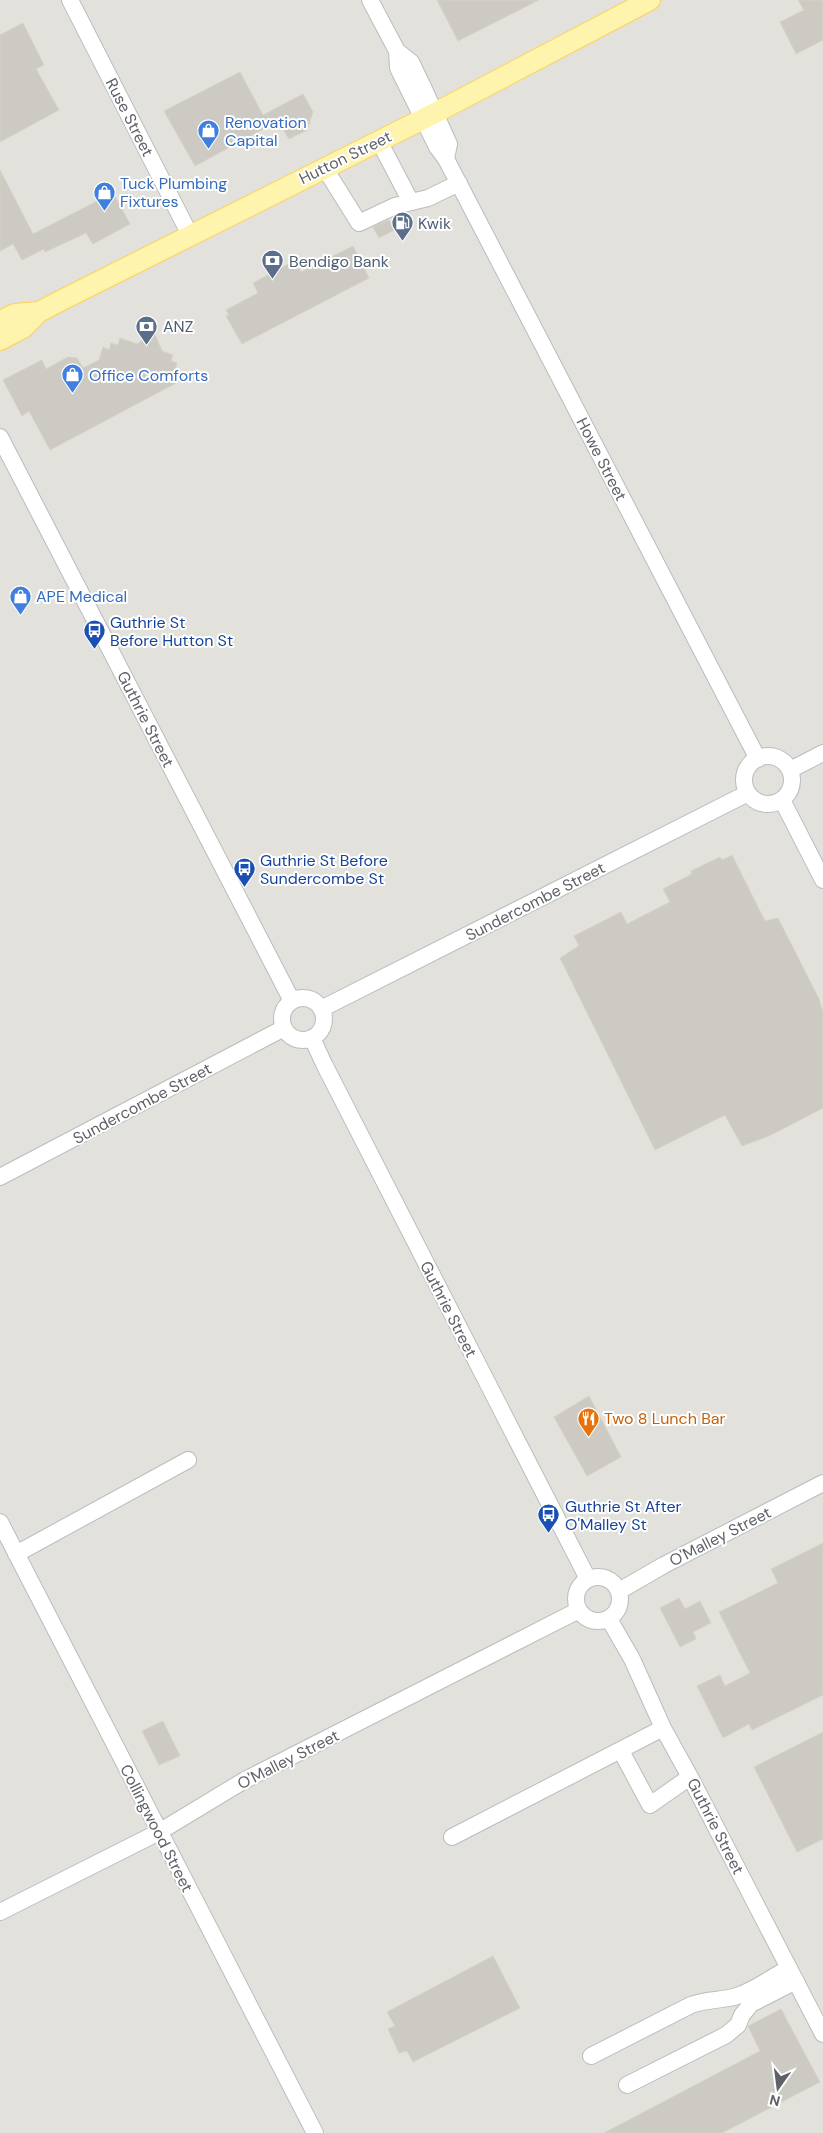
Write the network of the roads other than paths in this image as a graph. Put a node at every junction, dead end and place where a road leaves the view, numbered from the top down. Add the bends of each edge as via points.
1 (70, 0) edge
2 (370, 0) edge
3 (650, 0) edge
4 (429, 116) junction
5 (379, 141) junction
6 (324, 167) junction
7 (459, 183) junction
8 (411, 202) junction
9 (190, 234) junction
10 (39, 312) junction
11 (0, 321) edge
12 (0, 340) edge
13 (0, 437) edge
14 (823, 753) edge
15 (758, 759) junction
16 (790, 770) junction
17 (748, 793) junction
18 (782, 800) junction
19 (823, 880) edge
20 (292, 1001) junction
21 (322, 1009) junction
22 (284, 1028) junction
23 (312, 1038) junction
24 (0, 1177) edge
25 (188, 1460) dead end
26 (823, 1483) edge
27 (0, 1522) edge
28 (16, 1554) junction
29 (588, 1579) junction
30 (619, 1591) junction
31 (579, 1610) junction
32 (609, 1619) junction
33 (663, 1728) junction
34 (621, 1751) junction
35 (690, 1778) junction
36 (160, 1832) junction
37 (452, 1838) dead end
38 (0, 1912) edge
39 (792, 1975) junction
40 (823, 2034) edge
41 (591, 2056) dead end
42 (627, 2085) dead end
43 (314, 2133) edge

1 - 9 street, Ruse Street
2 - 4 street, Howe Street via 397,51 411,62
3 - 4 main road, Hutton Street
4 - 5 main road, Hutton Street
4 - 7 street, Howe Street via 449,144 446,159
5 - 6 main road, Hutton Street
5 - 8 street
6 - 8 street via 359,223
6 - 9 main road, Hutton Street
7 - 8 street via 428,198
7 - 15 street, Howe Street
9 - 10 main road, Hutton Street
10 - 11 main road, Hutton Street via 15,314
10 - 12 main road, Hutton Street via 23,328
13 - 20 street, Guthrie Street
14 - 16 street
15 - 16 street via 773,757
15 - 17 street via 752,762 745,774
16 - 18 street via 790,790
17 - 18 street via 760,803
17 - 21 street, Sundercombe Street
18 - 19 street
20 - 21 street via 305,998
20 - 22 street via 283,1013
21 - 23 street via 323,1026
22 - 23 street via 293,1038
22 - 24 street, Sundercombe Street
23 - 29 street, Guthrie Street
25 - 28 street
26 - 30 street, O'Malley Street
27 - 28 street, Collingwood Street
28 - 36 street, Collingwood Street
29 - 30 street via 610,1580
29 - 31 street via 582,1583 576,1596
30 - 32 street via 620,1604
31 - 32 street via 595,1621
31 - 36 street, O'Malley Street via 245,1780
32 - 33 street, Guthrie Street
33 - 34 street
33 - 35 street, Guthrie Street
34 - 35 street via 650,1805
34 - 37 street
35 - 39 street, Guthrie Street
36 - 38 street, O'Malley Street
36 - 43 street, Collingwood Street
39 - 40 street, Guthrie Street
39 - 41 street via 738,1996 690,2005
39 - 42 street via 751,2004 738,2025 726,2035

